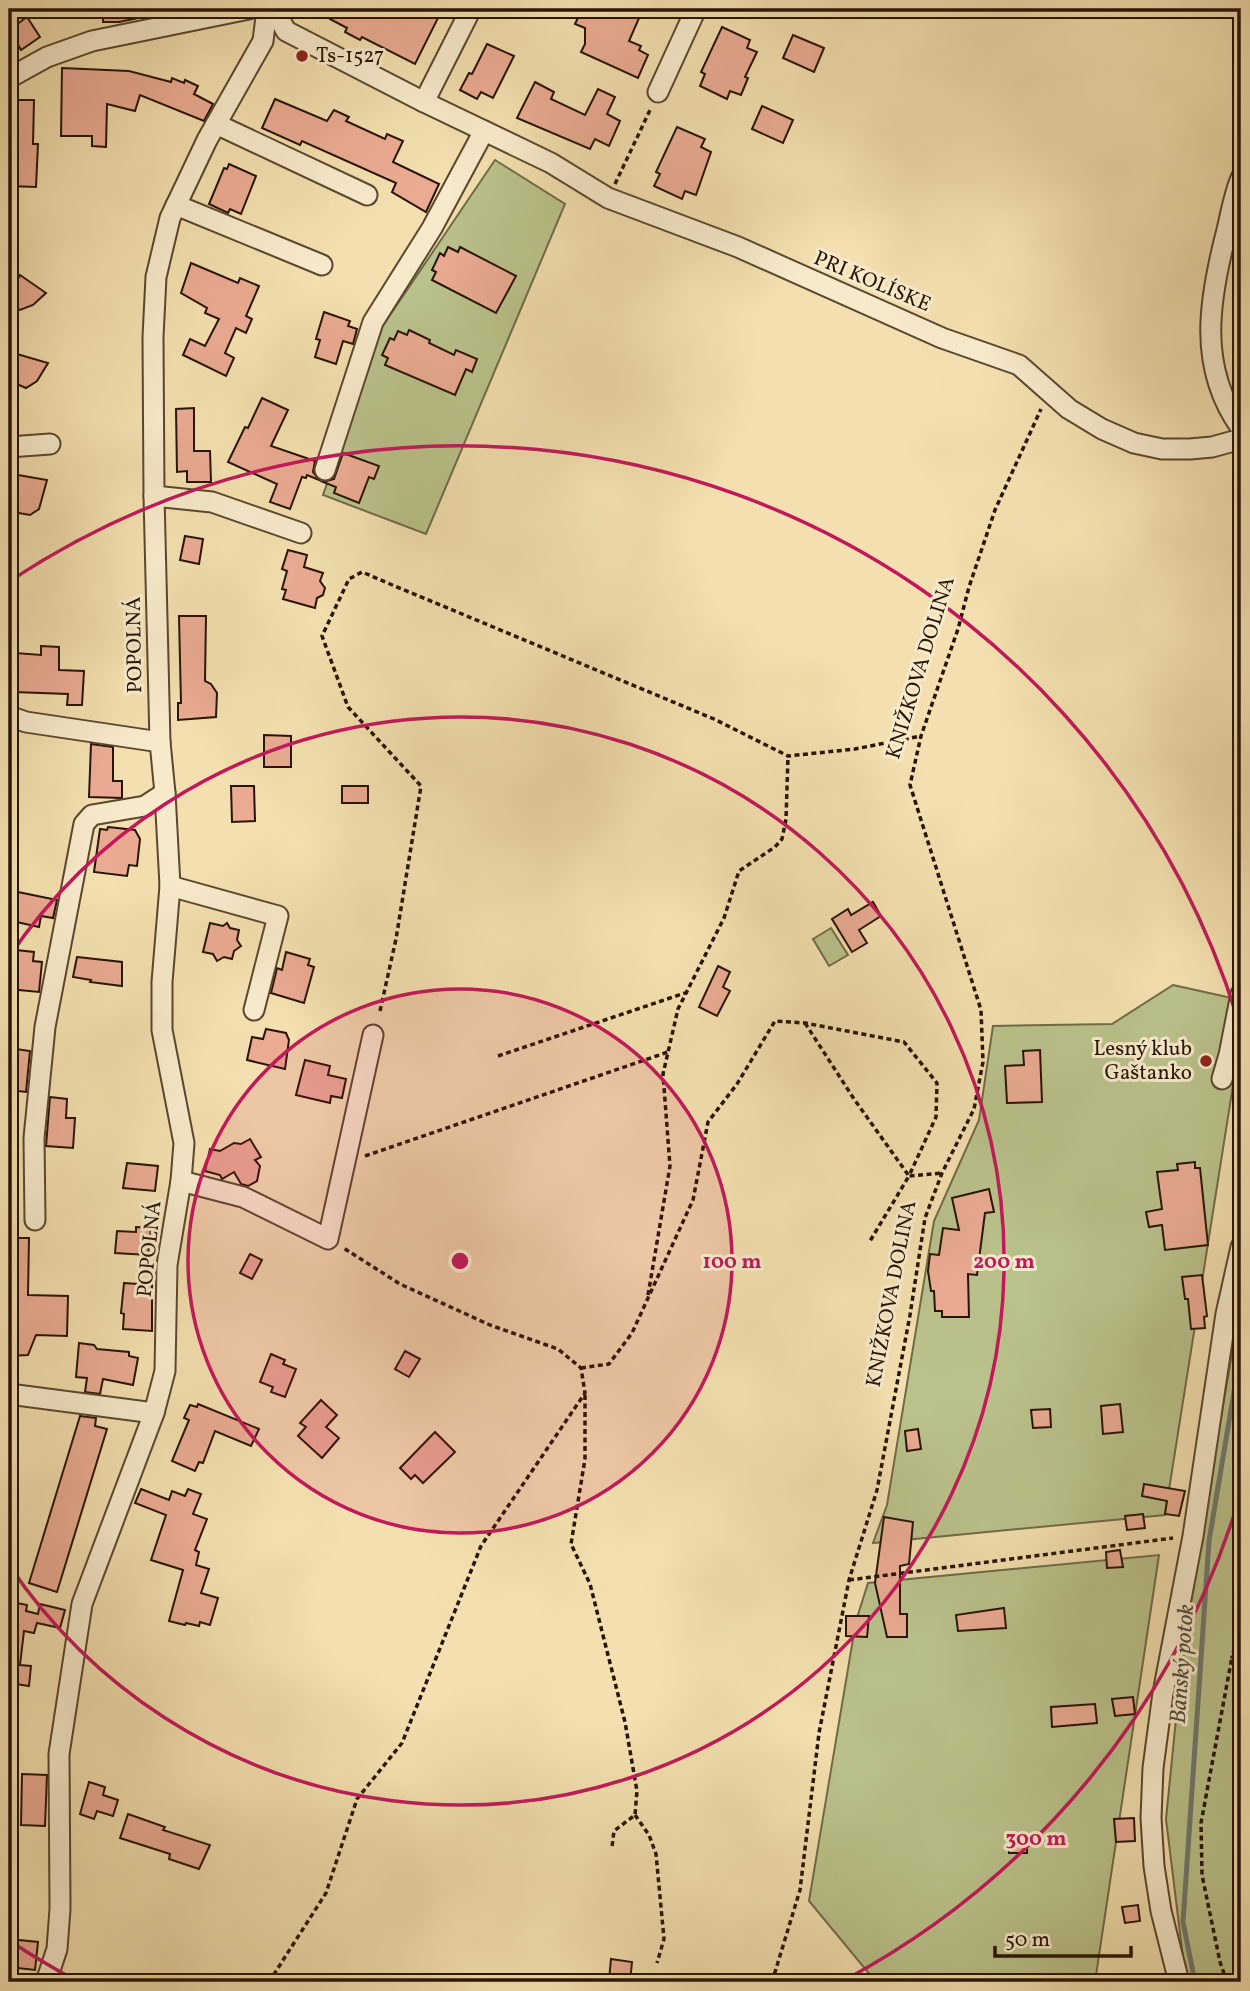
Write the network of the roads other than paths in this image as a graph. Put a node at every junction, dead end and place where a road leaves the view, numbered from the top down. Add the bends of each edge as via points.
1 (249, 9) edge
2 (267, 9) edge
3 (274, 9) edge
4 (471, 9) edge
5 (696, 9) edge
6 (9, 78) edge
7 (658, 92) road end
8 (424, 102) junction
9 (216, 124) junction
10 (484, 131) junction
11 (1241, 178) edge
12 (367, 195) dead end
13 (176, 205) junction
14 (322, 265) dead end
15 (1241, 428) edge
16 (1241, 439) edge
17 (50, 444) dead end
18 (9, 447) edge
19 (325, 470) dead end
20 (154, 496) junction
21 (301, 533) dead end
22 (9, 716) edge
23 (160, 742) junction
24 (165, 793) junction
25 (170, 886) junction
26 (1241, 994) edge
27 (254, 1010) dead end
28 (373, 1035) dead end
29 (1222, 1079) dead end
30 (181, 1181) junction
31 (34, 1220) dead end
32 (1241, 1247) edge
33 (9, 1395) edge
34 (154, 1413) junction
35 (46, 1982) edge
36 (1179, 1982) edge

1 - 6 street via 92,41 47,57
2 - 9 street, POPOLNÁ via 263,41
3 - 8 street, PRI KOLÍSKE via 286,31
4 - 8 street
5 - 7 street
8 - 10 street, PRI KOLÍSKE
9 - 12 street
9 - 13 street, POPOLNÁ
10 - 16 street, PRI KOLÍSKE via 551,163 608,198 738,247 942,338 1019,365 1080,416 1134,443 1190,449
10 - 19 street via 432,228 373,322
11 - 15 street via 1216,272 1210,319 1220,394
13 - 14 street
13 - 20 street, POPOLNÁ via 156,277
17 - 18 street
20 - 21 street via 212,502
20 - 23 street, POPOLNÁ
22 - 23 street
23 - 24 street, POPOLNÁ
24 - 25 street, POPOLNÁ
24 - 31 street via 145,806 92,815 84,824 45,1027 34,1138
25 - 27 street via 278,916
25 - 30 street, POPOLNÁ via 162,1030 184,1143
26 - 29 street
28 - 30 street via 328,1239 243,1197
30 - 34 street, POPOLNÁ via 167,1265 165,1371
32 - 36 street via 1157,1729 1151,1794 1157,1887
33 - 34 street
34 - 35 street, POPOLNÁ via 82,1604 59,1754 58,1936

